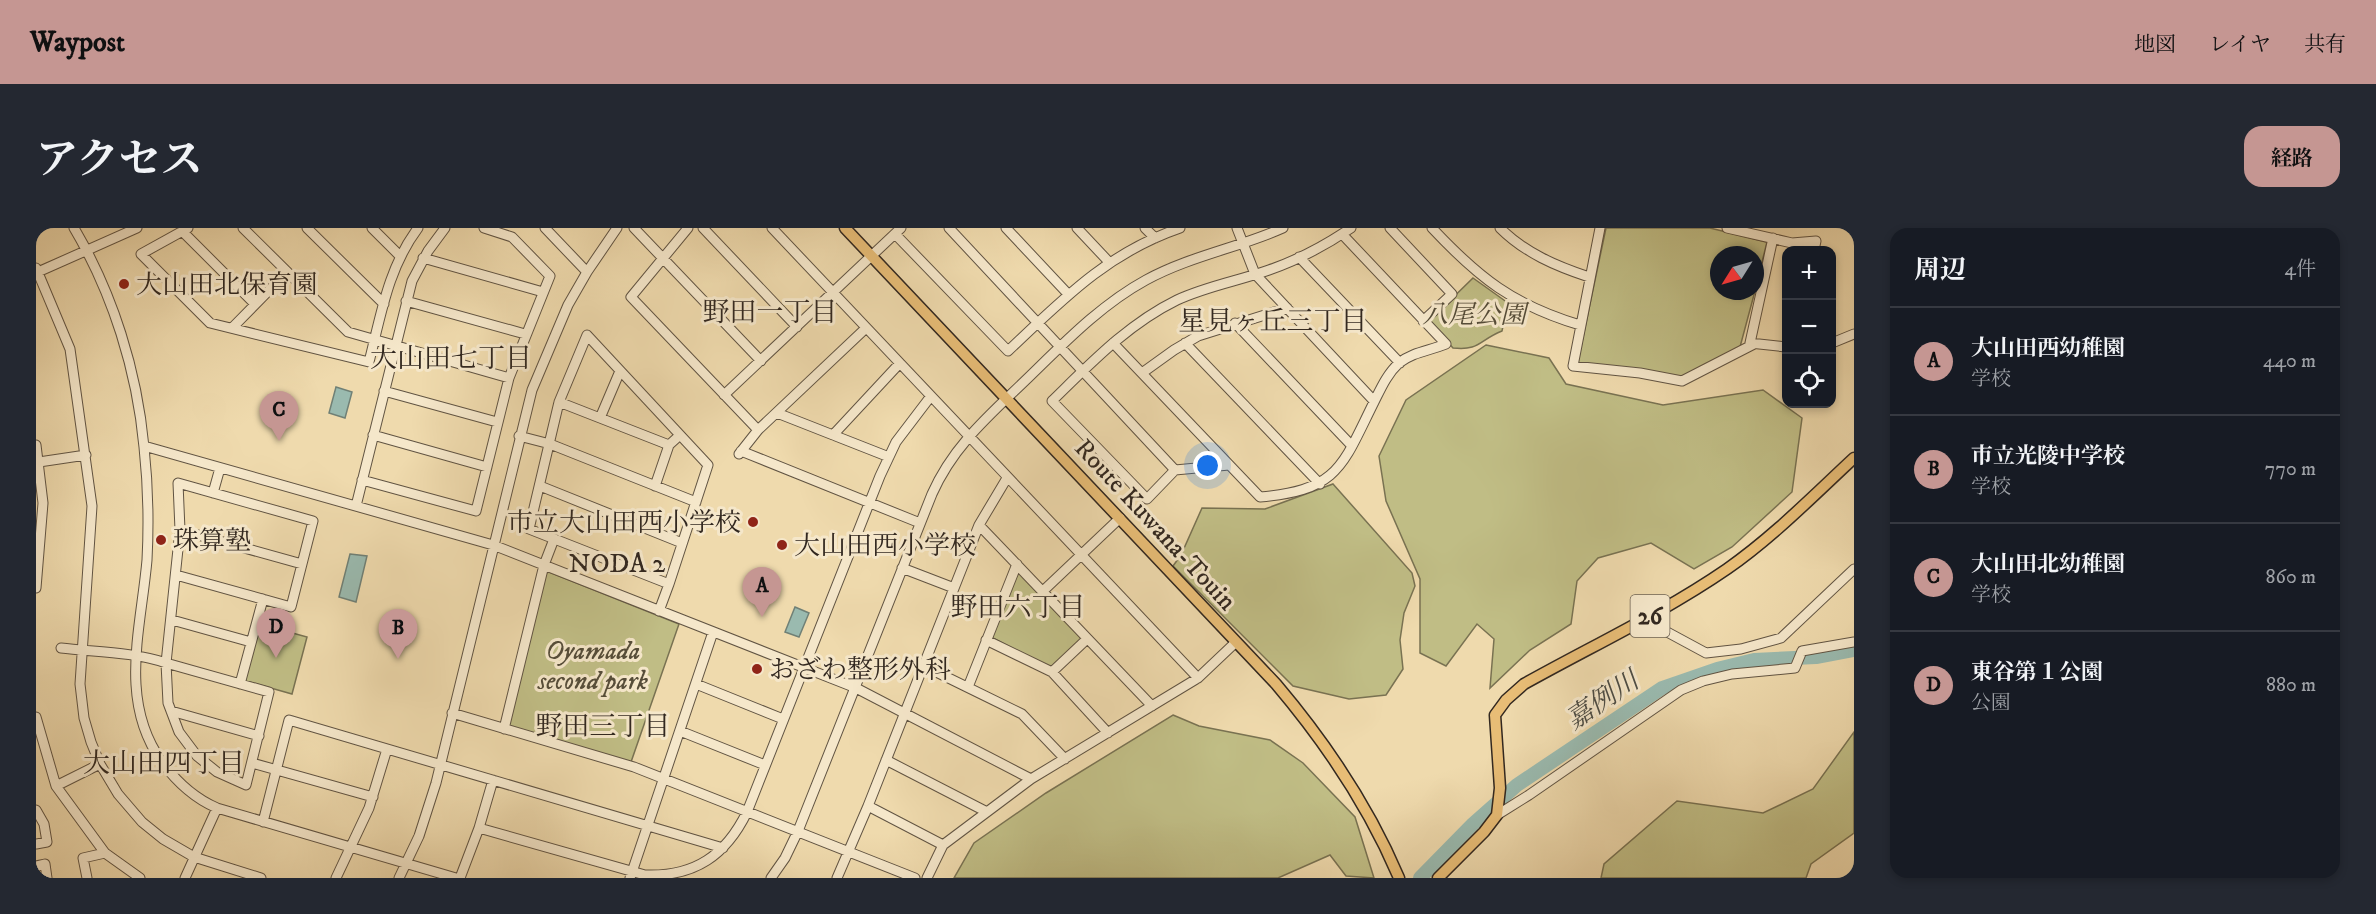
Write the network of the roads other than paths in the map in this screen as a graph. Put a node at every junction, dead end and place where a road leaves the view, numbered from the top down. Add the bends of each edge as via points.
1 (74, 228) edge
2 (137, 228) edge
3 (243, 228) edge
4 (308, 228) edge
5 (372, 228) edge
6 (418, 228) edge
7 (445, 228) edge
8 (484, 228) edge
9 (545, 228) edge
10 (634, 228) edge
11 (688, 228) edge
12 (703, 228) edge
13 (772, 228) edge
14 (845, 228) edge
15 (949, 228) edge
16 (1006, 228) edge
17 (1077, 228) edge
18 (1145, 228) edge
19 (1180, 228) edge
20 (1237, 228) edge
21 (1282, 228) edge
22 (1351, 228) edge
23 (1390, 228) edge
24 (1432, 228) edge
25 (1500, 228) edge
26 (1598, 228) edge
27 (1727, 228) edge
28 (185, 230) edge
29 (613, 230) edge
30 (898, 231) edge
31 (1342, 234) junction
32 (1155, 238) junction
33 (1773, 238) junction
34 (1243, 243) junction
35 (1815, 246) edge
36 (87, 250) junction
37 (400, 256) junction
38 (872, 256) junction
39 (1299, 257) junction
40 (423, 258) junction
41 (663, 258) junction
42 (1109, 262) junction
43 (37, 270) edge
44 (287, 272) junction
45 (587, 272) junction
46 (1255, 274) junction
47 (1589, 277) junction
48 (543, 292) junction
49 (832, 293) junction
50 (1068, 294) junction
51 (406, 301) junction
52 (255, 304) junction
53 (384, 304) junction
54 (1287, 308) junction
55 (1423, 321) junction
56 (1037, 323) junction
57 (1235, 323) junction
58 (1580, 325) junction
59 (797, 327) junction
60 (232, 328) junction
61 (866, 328) junction
62 (525, 334) junction
63 (1854, 334) edge
64 (374, 340) junction
65 (1836, 341) edge
66 (1113, 342) junction
67 (1185, 343) junction
68 (1752, 344) junction
69 (395, 345) junction
70 (1060, 347) junction
71 (1782, 347) edge
72 (761, 361) junction
73 (900, 363) junction
74 (1400, 363) junction
75 (1084, 370) junction
76 (620, 371) junction
77 (1142, 373) junction
78 (509, 378) junction
79 (384, 390) junction
80 (724, 395) junction
81 (931, 396) junction
82 (1007, 399) junction
83 (1374, 401) junction
84 (559, 402) junction
85 (777, 413) junction
86 (600, 418) junction
87 (497, 422) junction
88 (758, 430) junction
89 (373, 435) junction
90 (680, 435) junction
91 (833, 435) junction
92 (519, 436) junction
93 (968, 436) junction
94 (550, 444) junction
95 (36, 445) edge
96 (669, 445) junction
97 (144, 446) junction
98 (1352, 446) junction
99 (86, 455) junction
100 (890, 457) junction
101 (39, 462) junction
102 (1852, 464) edge
103 (1229, 465) junction
104 (487, 467) junction
105 (220, 468) junction
106 (1175, 470) junction
107 (1007, 478) junction
108 (362, 480) junction
109 (1320, 484) junction
110 (540, 486) junction
111 (655, 486) junction
112 (213, 493) junction
113 (696, 502) junction
114 (869, 502) junction
115 (356, 506) junction
116 (1120, 518) junction
117 (920, 523) junction
118 (979, 525) junction
119 (180, 530) junction
120 (554, 538) junction
121 (682, 543) junction
122 (494, 545) junction
123 (1081, 554) junction
124 (302, 564) junction
125 (1017, 564) junction
126 (544, 565) junction
127 (902, 568) junction
128 (1854, 569) edge
129 (176, 575) junction
130 (669, 584) junction
131 (36, 588) edge
132 (954, 588) junction
133 (1042, 591) junction
134 (263, 599) junction
135 (659, 611) junction
136 (1643, 619) junction
137 (172, 620) junction
138 (713, 632) junction
139 (1087, 639) junction
140 (986, 640) junction
141 (251, 642) junction
142 (1236, 642) junction
143 (1854, 642) edge
144 (61, 648) dead end
145 (82, 650) junction
146 (135, 656) junction
147 (166, 663) junction
148 (924, 666) junction
149 (804, 668) junction
150 (1052, 672) junction
151 (1198, 678) junction
152 (240, 684) junction
153 (696, 684) junction
154 (968, 687) junction
155 (856, 688) junction
156 (1152, 706) junction
157 (171, 711) junction
158 (452, 713) junction
159 (904, 713) junction
160 (36, 717) edge
161 (783, 719) junction
162 (504, 729) junction
163 (680, 731) junction
164 (1108, 732) junction
165 (259, 736) junction
166 (387, 749) junction
167 (1065, 759) junction
168 (886, 760) junction
169 (252, 763) junction
170 (100, 764) junction
171 (440, 765) junction
172 (765, 765) junction
173 (277, 769) junction
174 (663, 778) junction
175 (1032, 779) junction
176 (493, 780) junction
177 (56, 786) junction
178 (373, 797) junction
179 (868, 806) junction
180 (217, 808) junction
181 (36, 810) edge
182 (747, 812) junction
183 (987, 812) junction
184 (1497, 815) junction
185 (263, 822) junction
186 (648, 825) junction
187 (479, 828) junction
188 (798, 831) junction
189 (36, 844) edge
190 (943, 845) junction
191 (352, 848) junction
192 (723, 848) junction
193 (849, 852) junction
194 (105, 853) junction
195 (194, 857) junction
196 (406, 864) junction
197 (36, 866) edge
198 (888, 873) edge
199 (631, 875) edge
200 (47, 878) edge
201 (87, 878) edge
202 (140, 878) edge
203 (185, 878) edge
204 (261, 878) edge
205 (336, 878) edge
206 (399, 878) edge
207 (458, 878) edge
208 (771, 878) edge
209 (837, 878) edge
210 (915, 878) edge
211 (927, 878) edge
212 (1399, 878) edge
213 (1438, 878) edge

1 - 36 street
2 - 36 street
3 - 44 street
4 - 53 street
5 - 37 street
6 - 37 street
7 - 40 street
8 - 48 street via 512,237 550,276
9 - 45 street
10 - 41 street
11 - 41 street
12 - 59 street
13 - 49 street
14 - 38 main road, Route Kuwana-Touin
15 - 56 street
16 - 50 street
17 - 42 street
18 - 32 street
19 - 32 street
20 - 34 street
21 - 34 street
22 - 31 street
23 - 55 street via 1452,294
24 - 58 street via 1472,269 1500,290 1536,310
25 - 47 street via 1524,248
26 - 47 street
27 - 33 street
28 - 52 street
28 - 60 street via 141,254 210,323
29 - 45 street
30 - 38 street
30 - 56 street via 1008,351
31 - 39 street
31 - 55 street
32 - 42 street
33 - 35 street via 1792,243 1816,241
33 - 68 street
34 - 46 street
34 - 70 street via 1190,260 1147,280 1107,306
36 - 43 street
36 - 97 street via 122,339 136,390
37 - 53 street
38 - 49 street
38 - 82 main road, Route Kuwana-Touin
39 - 46 street
39 - 74 street
40 - 48 street
40 - 51 street
41 - 72 street
41 - 80 street via 631,297
42 - 50 street
43 - 99 street via 70,349
44 - 52 street
44 - 64 street via 348,332
45 - 92 street via 551,341
46 - 54 street
46 - 66 street via 1178,300
47 - 58 street
48 - 62 street
49 - 59 street
49 - 61 street
50 - 56 street
51 - 62 street
51 - 69 street
52 - 60 street
53 - 64 street
54 - 57 street
54 - 83 street
55 - 74 street via 1446,344 1420,351
56 - 70 street
57 - 67 street
57 - 98 street
58 - 68 street via 1573,366 1682,381
59 - 72 street
60 - 64 street via 369,362
61 - 73 street
61 - 85 street
62 - 78 street
63 - 65 street
64 - 69 street
66 - 75 street
66 - 77 street
67 - 77 street
67 - 109 street
68 - 71 street
69 - 78 street
69 - 79 street
70 - 75 street
70 - 82 street
72 - 80 street
73 - 81 street
73 - 91 street
74 - 83 street via 1388,375
75 - 106 street
75 - 106 street via 1052,401 1147,499
76 - 84 street via 587,335
76 - 86 street
76 - 90 street
77 - 103 street
78 - 87 street
79 - 87 street
79 - 89 street
80 - 88 street
81 - 93 street
81 - 100 street
82 - 93 street
82 - 116 main road, Route Kuwana-Touin
83 - 98 street
84 - 86 street
84 - 94 street
85 - 88 street
85 - 91 street
86 - 96 street
87 - 104 street
88 - 114 street via 740,452
89 - 104 street
89 - 108 street
90 - 96 street
90 - 113 street via 708,465
91 - 100 street
92 - 94 street
92 - 122 street
93 - 107 street
93 - 117 street via 946,466
94 - 110 street
94 - 111 street
95 - 101 street
96 - 111 street
97 - 105 street
97 - 146 street via 148,527
98 - 109 street via 1337,469
99 - 101 street
99 - 145 street via 93,515
100 - 114 street
101 - 131 street via 43,508
102 - 136 main road, 26 via 1728,568
103 - 106 street
103 - 109 street via 1260,497 1292,494
104 - 108 street via 476,512
105 - 112 street
105 - 115 street
107 - 118 street
107 - 123 street
108 - 115 street
110 - 120 street via 529,529
110 - 121 street
111 - 113 street
112 - 119 street via 178,483
112 - 124 street via 313,521
113 - 121 street
114 - 117 street
114 - 149 street
115 - 122 street
116 - 123 street
116 - 142 main road, Route Kuwana-Touin
117 - 127 street
118 - 125 street
118 - 132 street
119 - 124 street
119 - 129 street
120 - 126 street
120 - 130 street
121 - 130 street
122 - 126 street
122 - 158 street
123 - 133 street
123 - 151 street
124 - 134 street via 291,607
125 - 133 street
125 - 140 street
126 - 135 street
126 - 162 street
127 - 132 street
127 - 155 street
128 - 136 street via 1781,638 1742,650 1706,653
129 - 134 street
129 - 137 street
130 - 135 street
132 - 148 street
133 - 139 street
134 - 141 street
135 - 138 street
136 - 184 main road, 26 via 1524,684 1506,699 1496,715 1500,788
137 - 141 street
137 - 147 street
138 - 149 street
138 - 153 street
139 - 150 street
139 - 156 street
140 - 150 street
140 - 154 street
141 - 152 street
142 - 151 street
142 - 212 main road, Route Kuwana-Touin via 1310,724 1345,775
143 - 184 street via 1802,651 1795,668 1723,676 1681,690
144 - 145 street
145 - 146 street
145 - 170 street via 82,705
146 - 147 street
146 - 180 street via 135,694 149,742 178,781
147 - 152 street
147 - 157 street
148 - 154 street
148 - 159 street
149 - 155 street
149 - 161 street
150 - 164 street
151 - 156 street
152 - 165 street via 269,692
153 - 161 street
153 - 163 street
154 - 167 street via 1022,714
155 - 159 street
155 - 188 street
156 - 164 street
157 - 165 street
157 - 169 street via 191,749 217,772 246,785
158 - 162 street
158 - 171 street
159 - 168 street
159 - 175 street
160 - 177 street
161 - 172 street
162 - 174 street
163 - 172 street
163 - 174 street
164 - 167 street
165 - 169 street
166 - 171 street
166 - 173 street via 289,720
166 - 178 street
167 - 175 street
168 - 179 street
168 - 183 street
169 - 173 street
170 - 177 street
170 - 195 street via 117,794 142,822
171 - 176 street
171 - 196 street via 424,821
172 - 182 street
173 - 178 street
173 - 185 street
174 - 182 street
174 - 186 street
175 - 183 street
176 - 186 street
176 - 187 street
177 - 194 street
178 - 191 street
179 - 190 street
179 - 193 street
180 - 185 street
180 - 195 street
181 - 189 street via 44,824 47,842
182 - 188 street
182 - 192 street via 734,837
183 - 190 street
184 - 213 main road
185 - 191 street
186 - 192 street
186 - 199 street
187 - 199 street
187 - 207 street
188 - 193 street
188 - 208 street
190 - 211 street
191 - 196 street
191 - 205 street
192 - 199 street via 706,862 678,873
193 - 198 street
193 - 209 street
194 - 201 street via 84,858
194 - 202 street
195 - 203 street
195 - 204 street
196 - 206 street
196 - 207 street
197 - 200 street via 45,864
198 - 210 street

